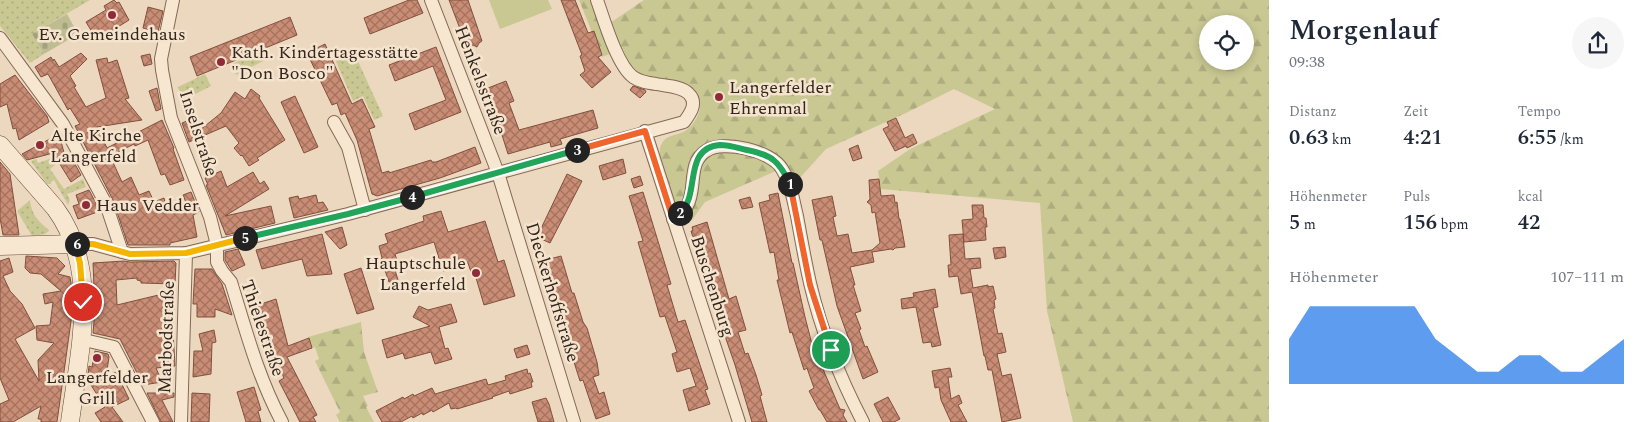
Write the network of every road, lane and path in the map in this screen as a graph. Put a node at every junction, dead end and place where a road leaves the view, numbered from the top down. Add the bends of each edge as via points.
1 (173, 0) edge
2 (431, 0) edge
3 (597, 0) edge
4 (0, 38) edge
5 (334, 122) dead end
6 (645, 131) junction
7 (0, 145) edge
8 (498, 173) junction
9 (365, 210) junction
10 (673, 219) junction
11 (75, 244) junction
12 (217, 245) junction
13 (0, 246) edge
14 (122, 252) junction
15 (186, 253) junction
16 (80, 340) junction
17 (70, 422) edge
18 (153, 422) edge
19 (181, 422) edge
20 (282, 422) edge
21 (574, 422) edge
22 (738, 422) edge
23 (863, 422) edge

1 - 12 street, Inselstraße via 162,48 162,70 171,118 210,217
2 - 8 street, Henkelsstraße
3 - 6 street via 617,53 633,77 680,89 689,94 693,102 692,111 684,122
4 - 14 street via 63,124 106,204
5 - 9 street via 348,147
6 - 8 street
6 - 10 street, Buschenburg
7 - 11 main road via 55,208
8 - 9 street
8 - 21 street, Dieckerhoffstraße
9 - 12 street
10 - 22 street, Buschenburg
10 - 23 street via 686,208 698,158 712,147 731,146 756,152 769,156 782,167 790,184 810,285 831,350
11 - 13 main road
11 - 14 street via 93,244
11 - 16 main road via 83,302
12 - 15 street
12 - 20 street, Thielestraße via 217,262 231,282 259,374
14 - 15 street
15 - 19 street, Marbodstraße
16 - 17 main road
16 - 18 street via 114,347

